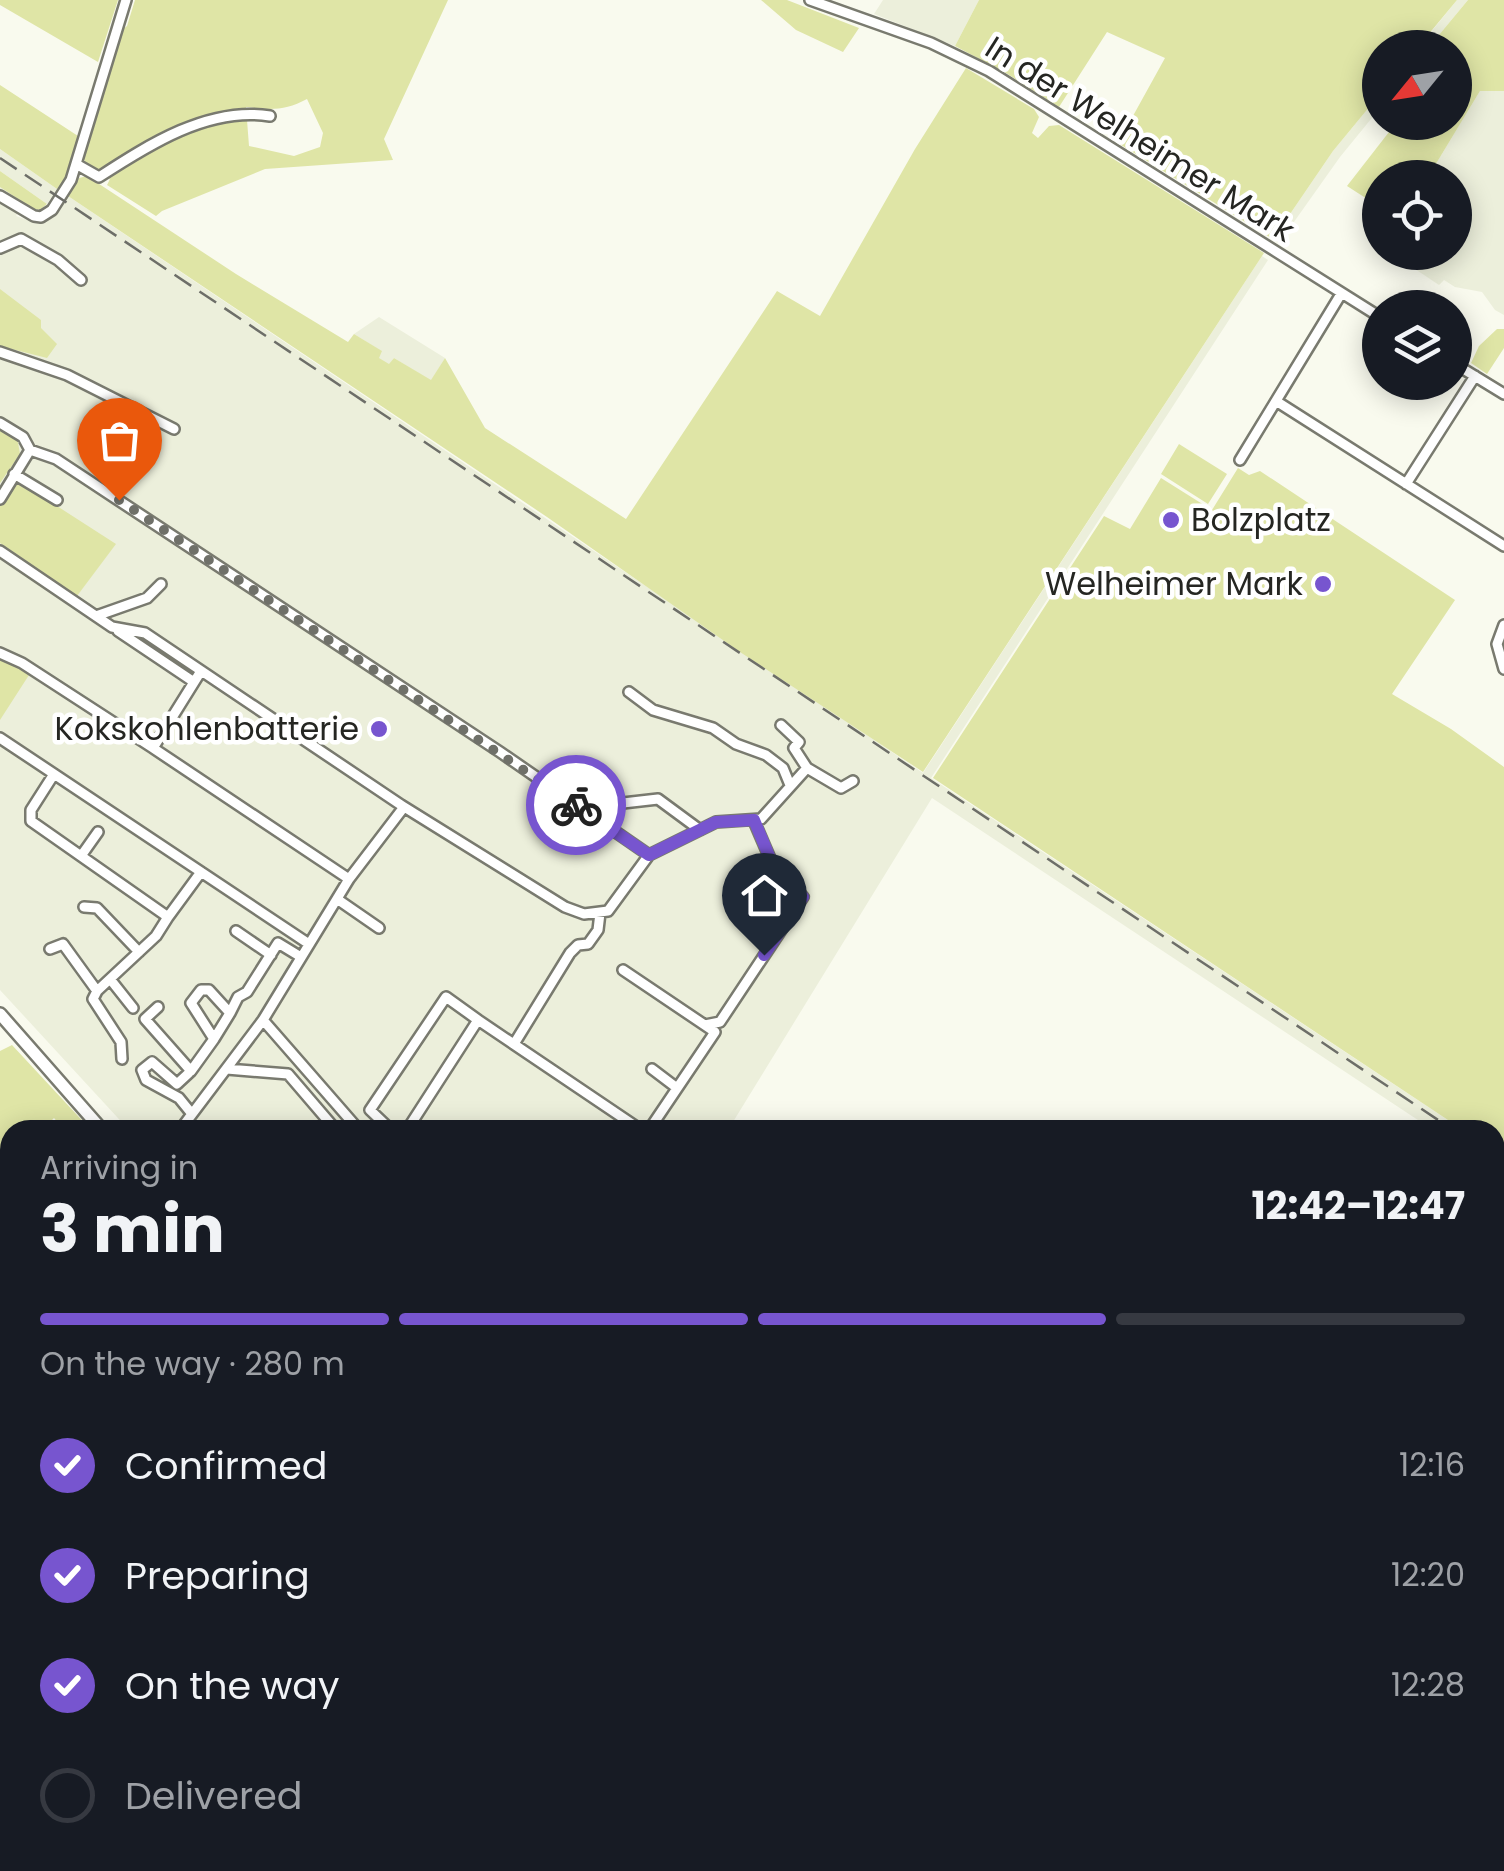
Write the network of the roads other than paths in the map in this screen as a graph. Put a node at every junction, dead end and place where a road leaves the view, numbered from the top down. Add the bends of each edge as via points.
1 (126, 0) edge
2 (810, 0) edge
3 (270, 116) dead end
4 (76, 164) junction
5 (0, 196) edge
6 (0, 248) edge
7 (81, 280) dead end
8 (1342, 294) junction
9 (1362, 306) edge
10 (0, 352) edge
11 (1472, 374) edge
12 (1475, 376) junction
13 (1504, 394) edge
14 (1276, 401) junction
15 (0, 423) edge
16 (174, 429) dead end
17 (30, 450) junction
18 (1240, 460) dead end
19 (14, 474) junction
20 (1406, 484) junction
21 (0, 498) edge
22 (57, 500) dead end
23 (1504, 546) edge
24 (0, 551) edge
25 (161, 584) dead end
26 (96, 616) junction
27 (1504, 625) edge
28 (112, 627) junction
29 (0, 654) edge
30 (1504, 669) edge
31 (201, 671) junction
32 (194, 682) junction
33 (630, 692) dead end
34 (781, 726) dead end
35 (0, 738) edge
36 (153, 748) junction
37 (807, 768) junction
38 (568, 773) dead end
39 (54, 774) junction
40 (853, 780) dead end
41 (790, 785) junction
42 (397, 802) junction
43 (754, 820) junction
44 (700, 830) junction
45 (98, 832) dead end
46 (649, 855) junction
47 (80, 856) junction
48 (201, 872) junction
49 (349, 879) junction
50 (337, 899) junction
51 (84, 907) dead end
52 (600, 913) junction
53 (168, 916) junction
54 (379, 928) dead end
55 (236, 930) dead end
56 (310, 944) junction
57 (50, 948) dead end
58 (140, 952) junction
59 (270, 955) junction
60 (301, 957) junction
61 (623, 970) dead end
62 (110, 979) junction
63 (97, 992) junction
64 (158, 1007) dead end
65 (133, 1008) dead end
66 (230, 1013) junction
67 (0, 1014) edge
68 (263, 1020) junction
69 (478, 1020) junction
70 (705, 1025) junction
71 (214, 1039) junction
72 (514, 1044) junction
73 (122, 1058) dead end
74 (226, 1069) junction
75 (652, 1070) dead end
76 (191, 1071) junction
77 (677, 1088) junction
78 (192, 1114) junction
79 (93, 1120) edge
80 (188, 1120) edge
81 (327, 1120) edge
82 (350, 1120) edge
83 (380, 1120) edge
84 (413, 1120) edge
85 (625, 1120) edge
86 (656, 1120) edge

1 - 4 street
2 - 8 street, In der Welheimer Mark via 989,71
3 - 4 street via 220,116 161,140 99,177
4 - 5 street via 72,180 41,217
6 - 7 street via 20,239
8 - 9 street, In der Welheimer Mark
8 - 14 street
10 - 16 street via 67,374
11 - 12 street
12 - 13 street
12 - 20 street
14 - 18 street
14 - 20 street
15 - 17 street
17 - 19 street
17 - 46 street via 56,458
19 - 21 street
19 - 22 street
20 - 23 street
24 - 26 street
25 - 26 street via 148,598
26 - 28 street
27 - 30 street via 1497,644
28 - 31 street via 145,633
28 - 32 street
29 - 36 street
31 - 32 street
31 - 42 street
32 - 36 street
33 - 41 street via 653,710 713,728 766,755 783,768
34 - 37 street via 799,742 794,748
35 - 39 street
36 - 49 street
37 - 40 street via 840,788
37 - 41 street
38 - 44 street via 623,803 658,798
39 - 47 street via 31,822
39 - 48 street
41 - 43 street
42 - 49 street via 404,806
42 - 52 street via 564,906
43 - 44 street
43 - 70 street via 772,863 803,897 720,1022
44 - 46 street
45 - 47 street
46 - 52 street
47 - 53 street
48 - 53 street
48 - 56 street
49 - 50 street
50 - 54 street
50 - 56 street
51 - 58 street via 97,908
52 - 72 street via 598,930 570,953
53 - 58 street
55 - 59 street
56 - 60 street
57 - 63 street via 63,944
58 - 62 street
59 - 60 street via 278,943
59 - 66 street
60 - 68 street
61 - 70 street
62 - 63 street
62 - 65 street
63 - 73 street via 92,999 121,1042
64 - 76 street via 145,1019
66 - 71 street
66 - 71 street via 209,990 194,998
67 - 79 main road
68 - 74 street
68 - 82 street
69 - 72 street
69 - 83 street via 446,996 370,1110
69 - 84 street
70 - 77 street via 715,1032
71 - 76 street
72 - 85 street
74 - 78 street
74 - 81 street via 288,1074
75 - 77 street
76 - 78 street via 177,1084 158,1064 142,1070
77 - 86 street
78 - 80 street

